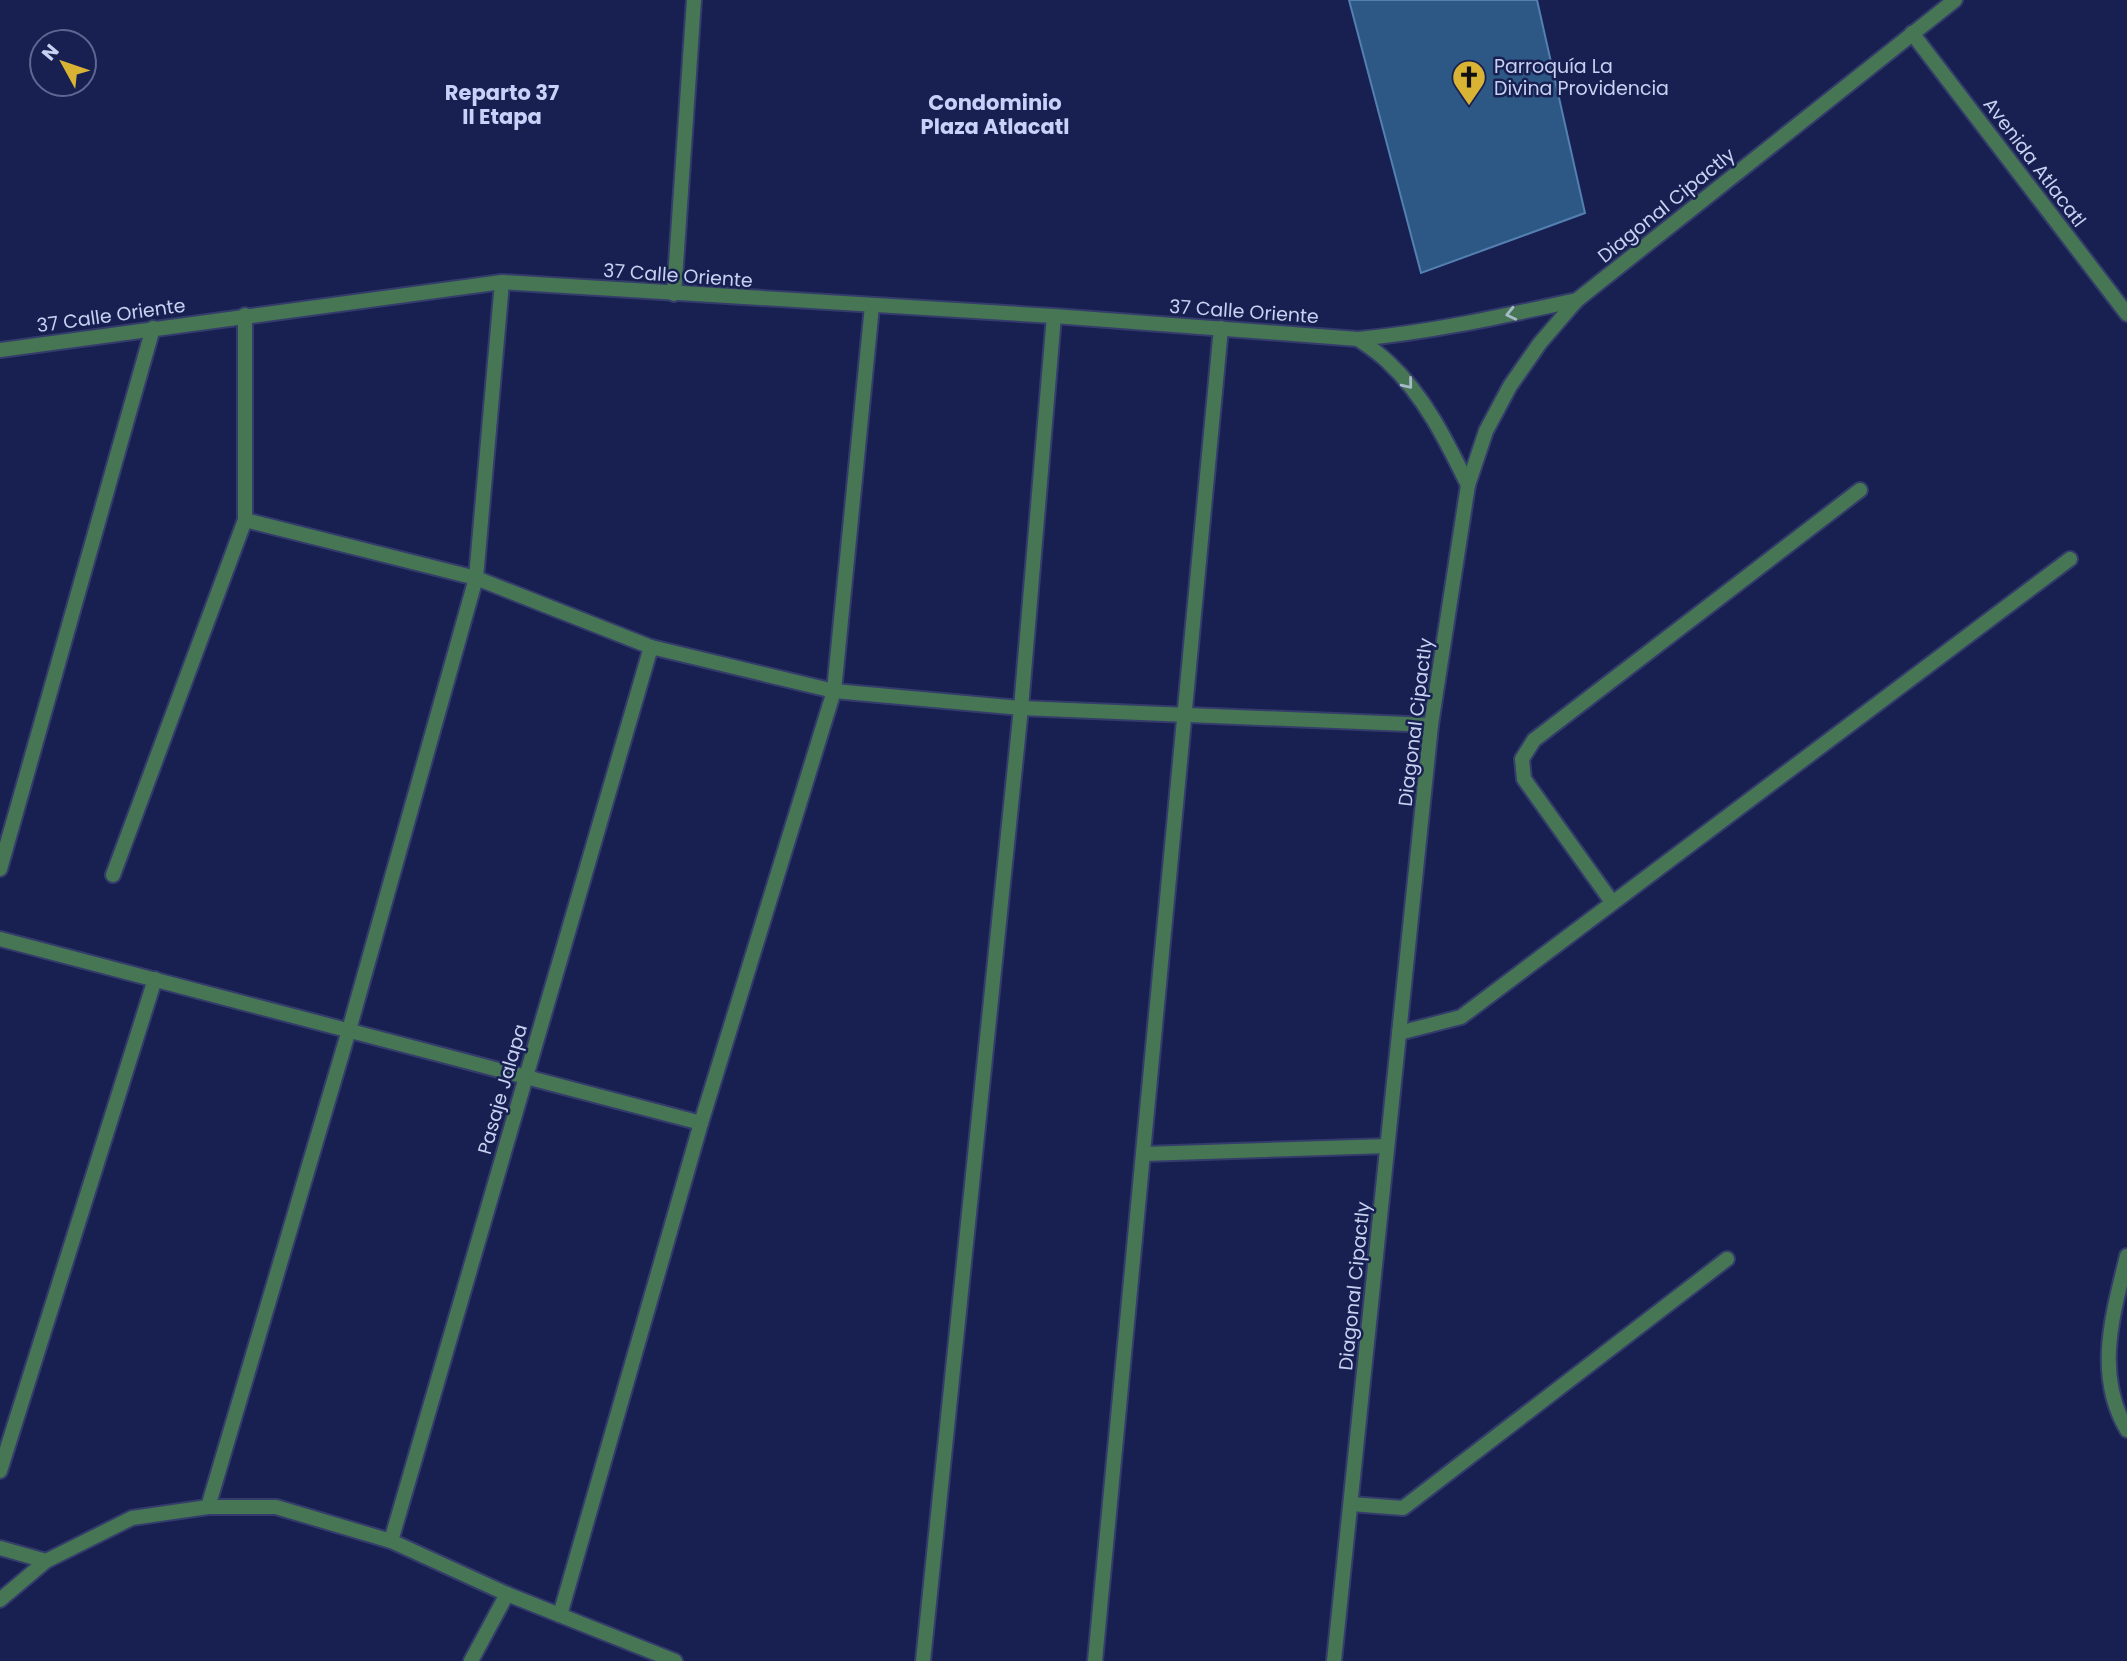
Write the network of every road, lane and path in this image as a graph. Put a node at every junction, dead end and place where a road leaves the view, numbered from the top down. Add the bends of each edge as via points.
1 (694, 0) edge
2 (1955, 0) edge
3 (1912, 33) junction
4 (502, 282) junction
5 (674, 294) junction
6 (1577, 300) junction
7 (872, 306) junction
8 (2127, 314) edge
9 (245, 315) junction
10 (1054, 316) junction
11 (153, 328) junction
12 (1222, 328) junction
13 (1357, 339) junction
14 (0, 350) edge
15 (1468, 485) junction
16 (1860, 490) dead end
17 (245, 520) junction
18 (2070, 559) dead end
19 (475, 578) junction
20 (651, 647) junction
21 (834, 691) junction
22 (1021, 708) junction
23 (1186, 716) junction
24 (1431, 725) junction
25 (0, 869) edge
26 (113, 875) dead end
27 (1612, 902) junction
28 (0, 939) edge
29 (155, 979) junction
30 (349, 1030) junction
31 (1399, 1033) junction
32 (526, 1077) junction
33 (701, 1123) junction
34 (1387, 1146) junction
35 (1144, 1154) junction
36 (2127, 1256) edge
37 (1727, 1259) dead end
38 (2127, 1430) edge
39 (0, 1471) edge
40 (1351, 1504) junction
41 (208, 1507) junction
42 (391, 1541) junction
43 (0, 1548) edge
44 (46, 1561) junction
45 (507, 1594) junction
46 (0, 1601) edge
47 (560, 1615) junction
48 (471, 1661) edge
49 (676, 1661) edge
50 (923, 1661) edge
51 (1096, 1661) edge
52 (1334, 1661) edge

1 - 5 street
2 - 3 street, Diagonal Cipactly
3 - 6 street, Diagonal Cipactly
3 - 8 street, Avenida Atlacatl
4 - 5 street, 37 Calle Oriente
4 - 9 street, 37 Calle Oriente
4 - 19 street
5 - 7 street, 37 Calle Oriente
6 -> 13 street, 37 Calle Oriente via 1466,325
6 - 15 street, Diagonal Cipactly via 1510,386 1486,431
7 - 10 street, 37 Calle Oriente
7 - 21 street
9 - 11 street, 37 Calle Oriente
9 - 17 street
10 - 12 street, 37 Calle Oriente
10 - 22 street
11 - 14 street, 37 Calle Oriente
11 - 25 street
12 - 13 street, 37 Calle Oriente
12 - 23 street
13 -> 15 street via 1410,385 1448,443
15 - 24 street, Diagonal Cipactly
16 - 27 street via 1534,740 1521,759 1524,779
17 - 19 street
17 - 26 street
18 - 27 street
19 - 20 street
19 - 30 street
20 - 21 street
20 - 32 street, Pasaje Jalapa
21 - 22 street
21 - 33 street
22 - 23 street
22 - 50 street
23 - 24 street
23 - 35 street
24 - 31 street, Diagonal Cipactly
27 - 31 street via 1461,1017
28 - 29 street
29 - 30 street
29 - 39 street
30 - 32 street
30 - 41 street
31 - 34 street, Diagonal Cipactly
32 - 33 street
32 - 42 street, Pasaje Jalapa
33 - 47 street
34 - 35 street
34 - 40 street, Diagonal Cipactly
35 - 51 street
36 - 38 street via 2109,1333 2108,1366 2111,1394
37 - 40 street via 1403,1507
40 - 52 street, Diagonal Cipactly
41 - 42 street via 276,1507
41 - 44 street via 132,1518
42 - 45 street
43 - 44 street
44 - 46 street
45 - 47 street
45 - 48 street
47 - 49 street

